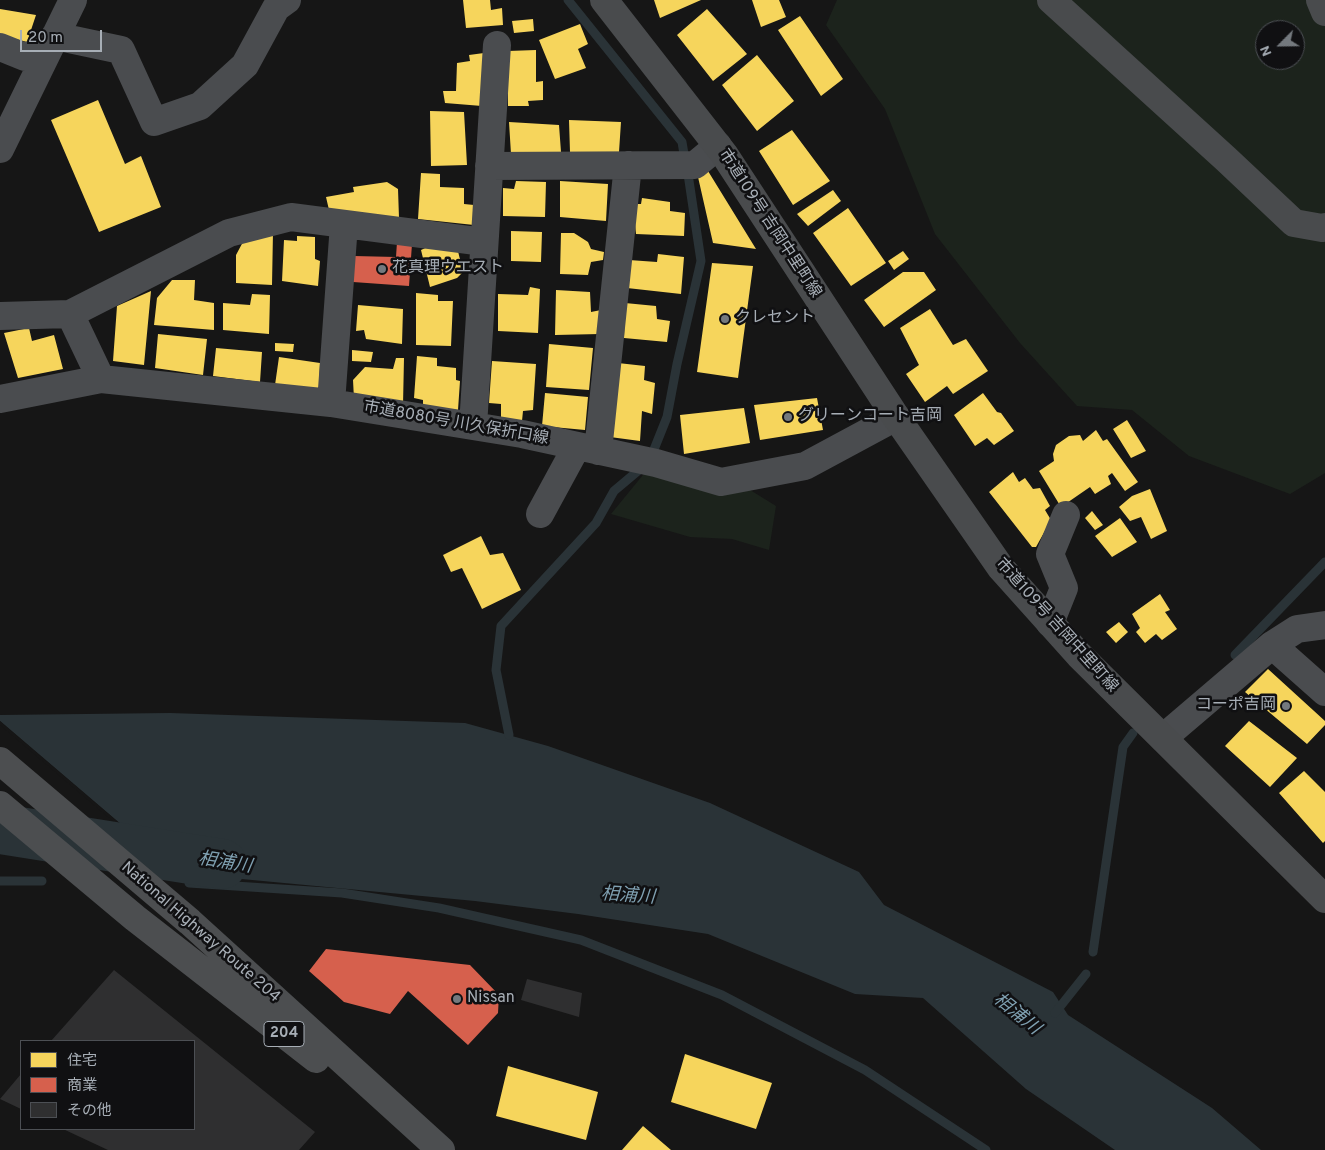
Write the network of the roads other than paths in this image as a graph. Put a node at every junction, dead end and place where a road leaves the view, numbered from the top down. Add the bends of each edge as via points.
1 (74, 0) edge
2 (287, 0) edge
3 (604, 0) edge
4 (1051, 0) edge
5 (1320, 0) edge
6 (1325, 12) edge
7 (52, 42) junction
8 (497, 45) dead end
9 (0, 47) edge
10 (718, 146) junction
11 (0, 149) edge
12 (628, 165) junction
13 (489, 166) junction
14 (344, 224) junction
15 (1325, 227) edge
16 (484, 242) junction
17 (70, 314) junction
18 (0, 316) edge
19 (101, 379) junction
20 (0, 399) edge
21 (331, 403) junction
22 (896, 417) junction
23 (473, 426) junction
24 (588, 449) junction
25 (540, 514) dead end
26 (1066, 516) dead end
27 (1050, 624) junction
28 (1325, 625) edge
29 (1272, 645) junction
30 (1325, 692) edge
31 (1164, 738) junction
32 (0, 761) edge
33 (0, 805) edge
34 (1325, 898) edge
35 (433, 1150) edge
36 (441, 1150) edge

1 - 7 street
2 - 7 street via 276,8 245,65 232,77 200,106 154,122 120,50
3 - 10 street, 市道109号 吉岡中里町線
4 - 15 street via 1294,224
5 - 6 street
7 - 9 street via 25,57
7 - 11 street
8 - 13 street
10 - 12 street via 695,165
10 - 22 street, 市道109号 吉岡中里町線
12 - 13 street
12 - 24 street
13 - 16 street
14 - 16 street
14 - 17 street via 291,217 229,233
14 - 21 street
16 - 23 street
17 - 18 street
17 - 19 street
19 - 20 street, 市道8080号 川久保折口線
19 - 21 street, 市道8080号 川久保折口線
21 - 23 street, 市道8080号 川久保折口線
22 - 24 street, 市道8080号 川久保折口線 via 805,466 721,482 656,463
22 - 27 street, 市道109号 吉岡中里町線 via 1001,568
23 - 24 street, 市道8080号 川久保折口線
24 - 25 street
26 - 27 street via 1050,554 1064,588
27 - 31 street, 市道109号 吉岡中里町線
28 - 29 street via 1297,629
29 - 30 street
29 - 31 street
31 - 34 street, 市道109号 吉岡中里町線
32 - 36 highway, National Highway Route 204 / 204 via 190,922
33 - 35 highway, National Highway Route 204 / 204 via 135,918

